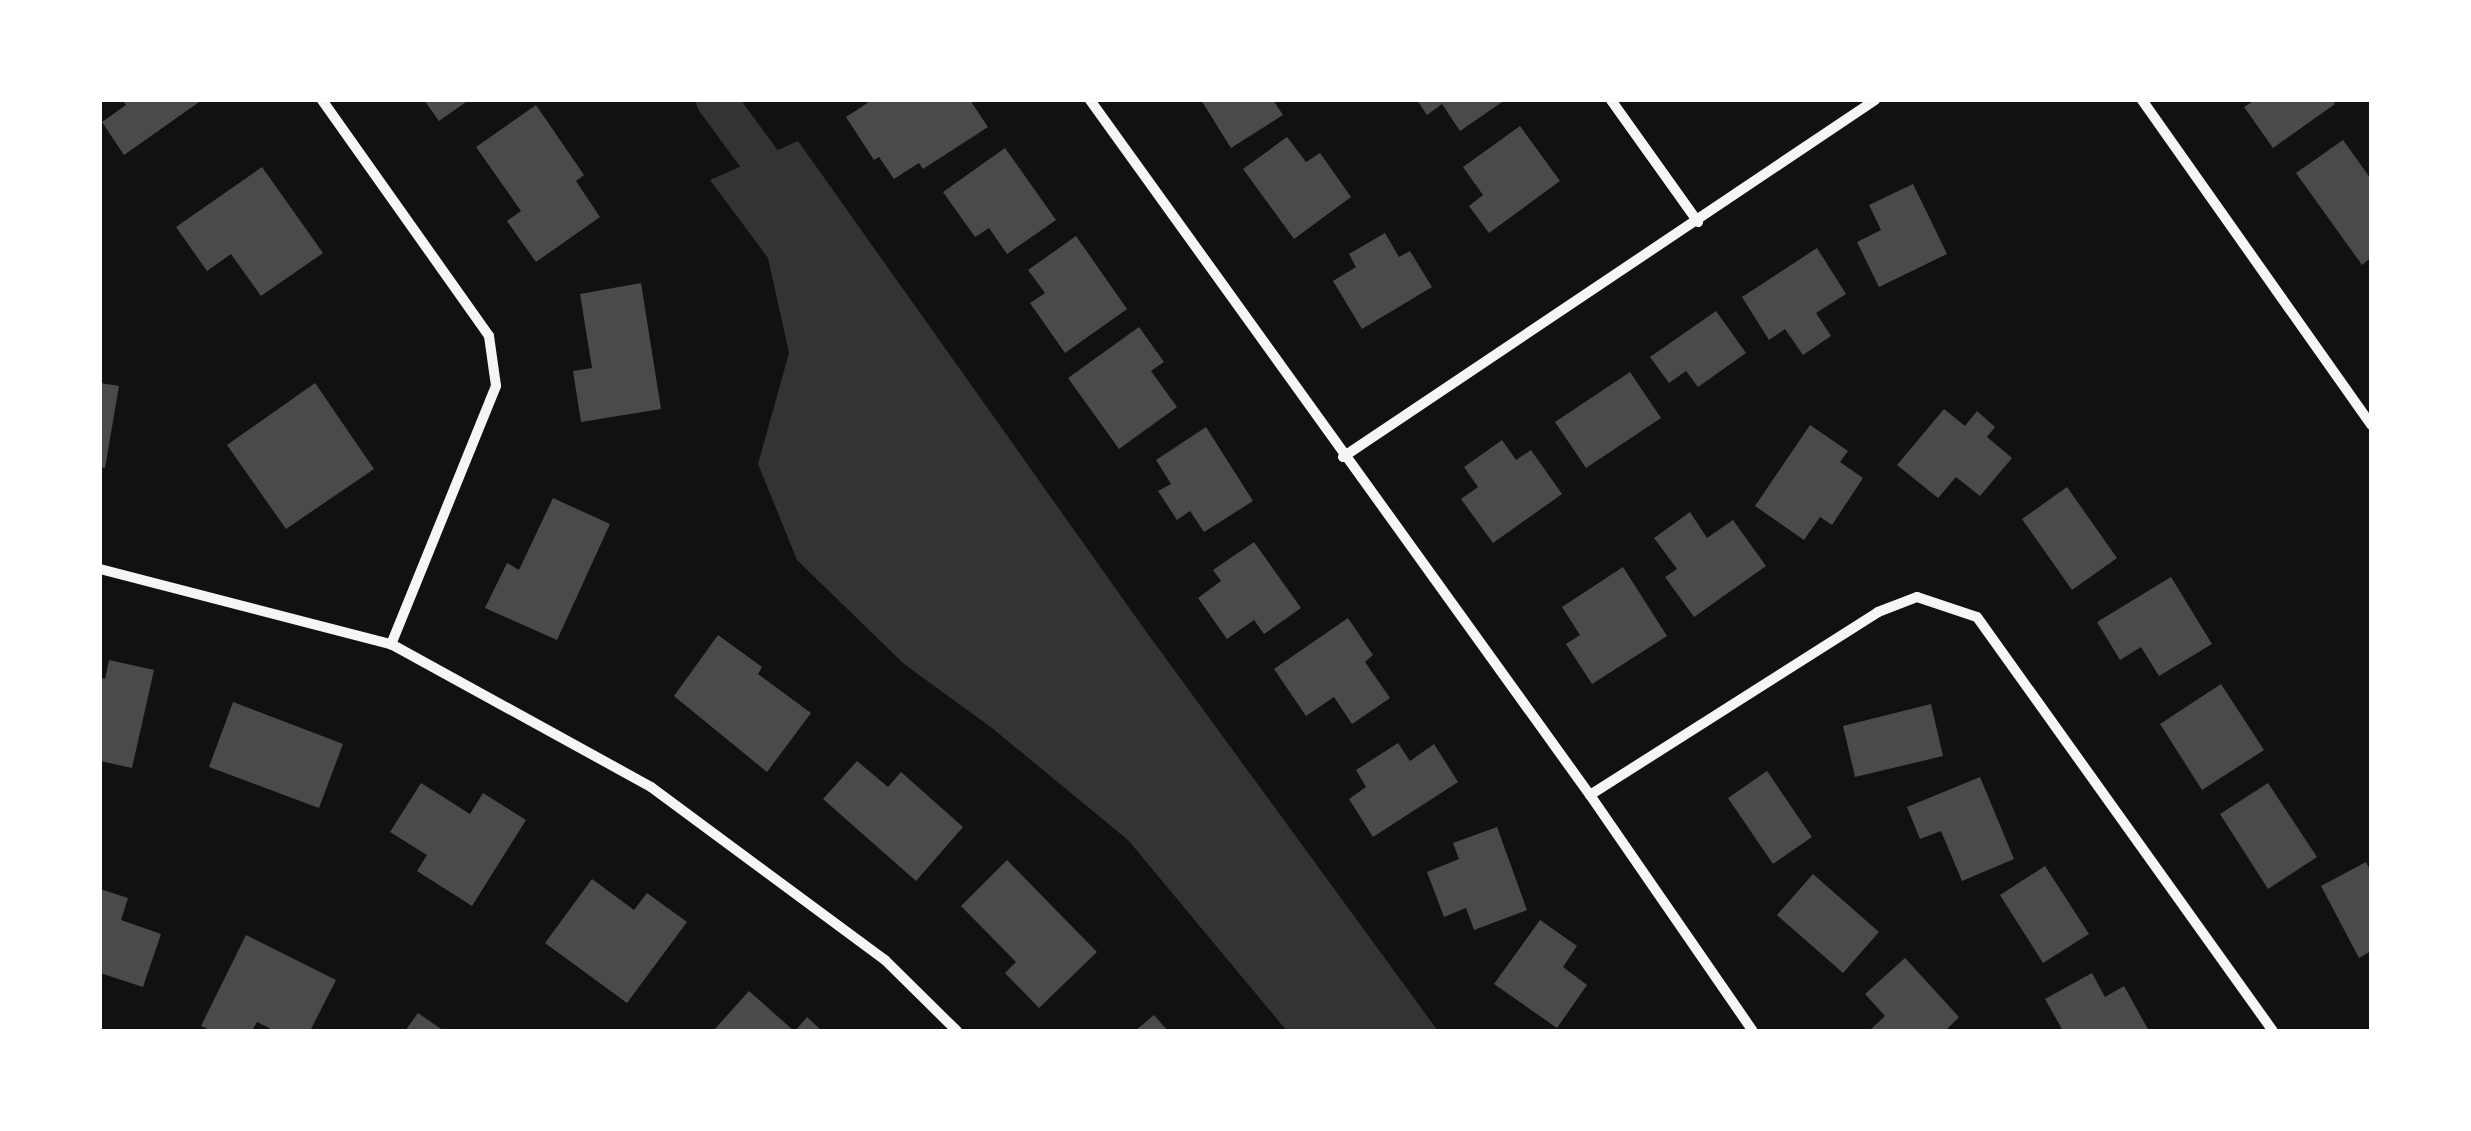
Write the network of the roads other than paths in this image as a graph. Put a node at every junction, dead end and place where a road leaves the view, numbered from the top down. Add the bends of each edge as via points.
1 (322, 100) edge
2 (1090, 100) edge
3 (1611, 100) edge
4 (1875, 100) edge
5 (2142, 100) edge
6 (1698, 222) junction
7 (2371, 425) edge
8 (1343, 458) junction
9 (100, 569) edge
10 (391, 644) junction
11 (1590, 795) junction
12 (958, 1031) edge
13 (1754, 1031) edge
14 (2274, 1031) edge

1 - 10 street via 489,336 496,386
2 - 8 street
3 - 6 street
4 - 6 street
5 - 7 street
6 - 8 street
8 - 11 street
9 - 10 street
10 - 12 street via 651,788 884,960
11 - 13 street
11 - 14 street via 1878,612 1917,597 1977,617

